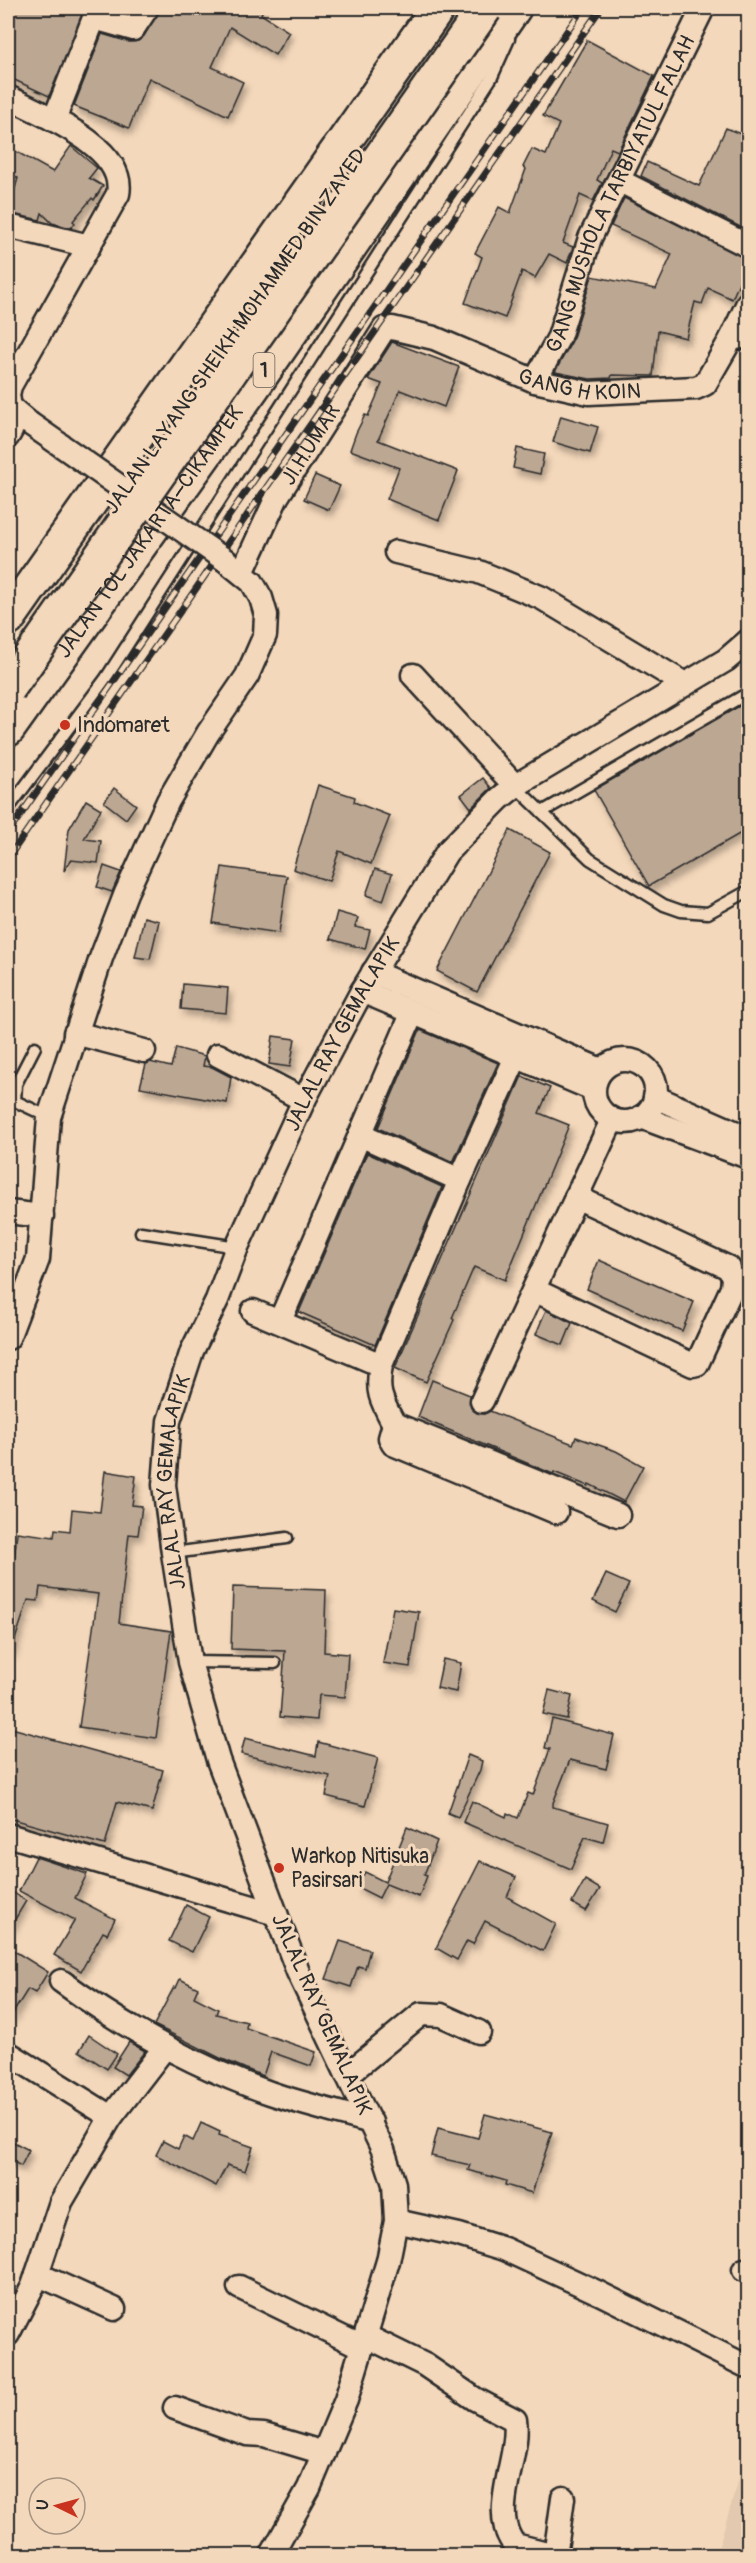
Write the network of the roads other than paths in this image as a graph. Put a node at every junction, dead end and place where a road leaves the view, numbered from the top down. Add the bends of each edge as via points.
1 (147, 8) edge
2 (438, 8) edge
3 (463, 8) edge
4 (485, 8) edge
5 (514, 8) edge
6 (520, 8) edge
7 (703, 8) edge
8 (8, 97) edge
9 (54, 120) junction
10 (620, 181) junction
11 (8, 226) edge
12 (88, 246) junction
13 (748, 246) edge
14 (748, 303) edge
15 (392, 328) joint
16 (740, 338) edge
17 (535, 381) junction
18 (24, 420) junction
19 (8, 436) edge
20 (396, 552) dead end
21 (233, 566) junction
22 (8, 618) edge
23 (748, 641) edge
24 (8, 655) edge
25 (413, 675) dead end
26 (685, 684) junction
27 (8, 689) edge
28 (748, 693) edge
29 (8, 729) edge
30 (515, 786) junction
31 (8, 809) edge
32 (542, 812) junction
33 (748, 891) edge
34 (367, 982) junction
35 (412, 1014) junction
36 (75, 1033) junction
37 (35, 1047) dead end
38 (144, 1051) dead end
39 (218, 1055) dead end
40 (516, 1057) junction
41 (597, 1080) junction
42 (655, 1097) junction
43 (304, 1100) junction
44 (641, 1117) junction
45 (49, 1118) junction
46 (612, 1120) junction
47 (360, 1135) junction
48 (748, 1138) edge
49 (748, 1156) edge
50 (460, 1180) junction
51 (576, 1197) junction
52 (8, 1212) edge
53 (42, 1216) junction
54 (141, 1232) dead end
55 (237, 1247) junction
56 (534, 1290) junction
57 (253, 1311) dead end
58 (280, 1321) junction
59 (8, 1338) edge
60 (381, 1365) junction
61 (482, 1401) dead end
62 (394, 1424) junction
63 (556, 1512) dead end
64 (618, 1515) dead end
65 (287, 1538) dead end
66 (173, 1553) junction
67 (190, 1662) junction
68 (275, 1663) dead end
69 (8, 1835) edge
70 (276, 1914) junction
71 (61, 1982) dead end
72 (479, 2031) dead end
73 (165, 2047) junction
74 (8, 2053) edge
75 (347, 2075) junction
76 (111, 2117) junction
77 (370, 2122) junction
78 (396, 2221) junction
79 (37, 2274) junction
80 (239, 2287) dead end
81 (114, 2309) dead end
82 (8, 2334) edge
83 (364, 2342) junction
84 (748, 2367) edge
85 (175, 2408) dead end
86 (324, 2454) junction
87 (563, 2498) dead end
88 (555, 2555) edge
89 (272, 2556) edge

1 - 9 street via 133,29 94,18
2 - 22 highway
3 - 24 highway, JALAN LAYANG SHEIKH MOHAMMED BIN ZAYED / 1
4 - 27 highway, JALAN LAYANG SHEIKH MOHAMMED BIN ZAYED / 1, bridge
5 - 29 highway, JALAN TOL JAKARTA–CIKAMPEK / 1 via 253,387
6 - 31 lane via 492,77 106,678
7 - 10 street, GANG MUSHOLA TARBIYATUL FALAH
8 - 9 street
9 - 12 street via 100,152 118,178 118,194
10 - 13 street
10 - 17 street, GANG MUSHOLA TARBIYATUL FALAH via 590,238 559,337
11 - 12 street
12 - 18 street via 10,386 10,407
14 - 16 street, GANG H KOIN
15 - 17 street, GANG H KOIN via 434,338
15 - 21 street, JI.H.UMAR via 384,329 375,340
16 - 17 street, GANG H KOIN via 705,384 696,388 589,393
18 - 19 street
18 - 21 street, bridge
20 - 26 street via 479,572 542,598
21 - 36 street via 252,582 261,598 267,625 261,646 247,676 168,801 126,893
23 - 26 street, JALAL RAY GEMALAPIK via 726,660
25 - 30 street
26 - 30 street, JALAL RAY GEMALAPIK
28 - 32 lane
30 - 32 lane
30 - 34 street, JALAL RAY GEMALAPIK via 447,852
32 - 33 lane via 590,859 664,905 708,914
34 - 35 street
34 - 41 street
34 - 43 street, JALAL RAY GEMALAPIK
35 - 40 street
35 - 47 street
36 - 38 street
36 - 45 street
37 - 45 lane via 16,1084 15,1101
39 - 43 street
40 - 41 street
40 - 50 street
41 - 42 street via 616,1060 634,1060 649,1071
41 - 46 street via 596,1104
42 - 44 street
42 - 48 street
43 - 55 street, JALAL RAY GEMALAPIK
44 - 46 street via 632,1121
44 - 49 street
45 - 53 street
46 - 51 street
47 - 50 street
47 - 58 street
50 - 60 street
51 - 56 street
51 - 56 street via 729,1268 732,1288 697,1364 693,1365
52 - 53 street
53 - 59 street via 38,1259
54 - 55 lane
55 - 66 street, JALAL RAY GEMALAPIK via 192,1351 169,1421 164,1485
56 - 61 street
57 - 58 street
58 - 60 street
60 - 62 street via 377,1384
62 - 63 street via 390,1438 393,1444
62 - 64 street
65 - 66 lane
66 - 67 street, JALAL RAY GEMALAPIK
67 - 68 lane
67 - 70 street, JALAL RAY GEMALAPIK via 218,1760
69 - 70 street
70 - 75 street, JALAL RAY GEMALAPIK via 298,1972
71 - 73 street via 95,2007
72 - 75 street via 441,2015 421,2014
73 - 76 street
73 - 77 street via 270,2092
74 - 76 street
75 - 77 street, JALAL RAY GEMALAPIK
76 - 79 street via 61,2202
77 - 78 street, JALAL RAY GEMALAPIK via 394,2184
78 - 83 street, JALAL RAY GEMALAPIK
78 - 84 street via 504,2249
79 - 81 street
79 - 82 street
80 - 83 street
83 - 86 street, JALAL RAY GEMALAPIK
83 - 88 street via 425,2365 515,2420 516,2436 504,2494 509,2532 516,2545
85 - 86 street via 246,2434
86 - 89 street, JALAL RAY GEMALAPIK
87 - 88 street

